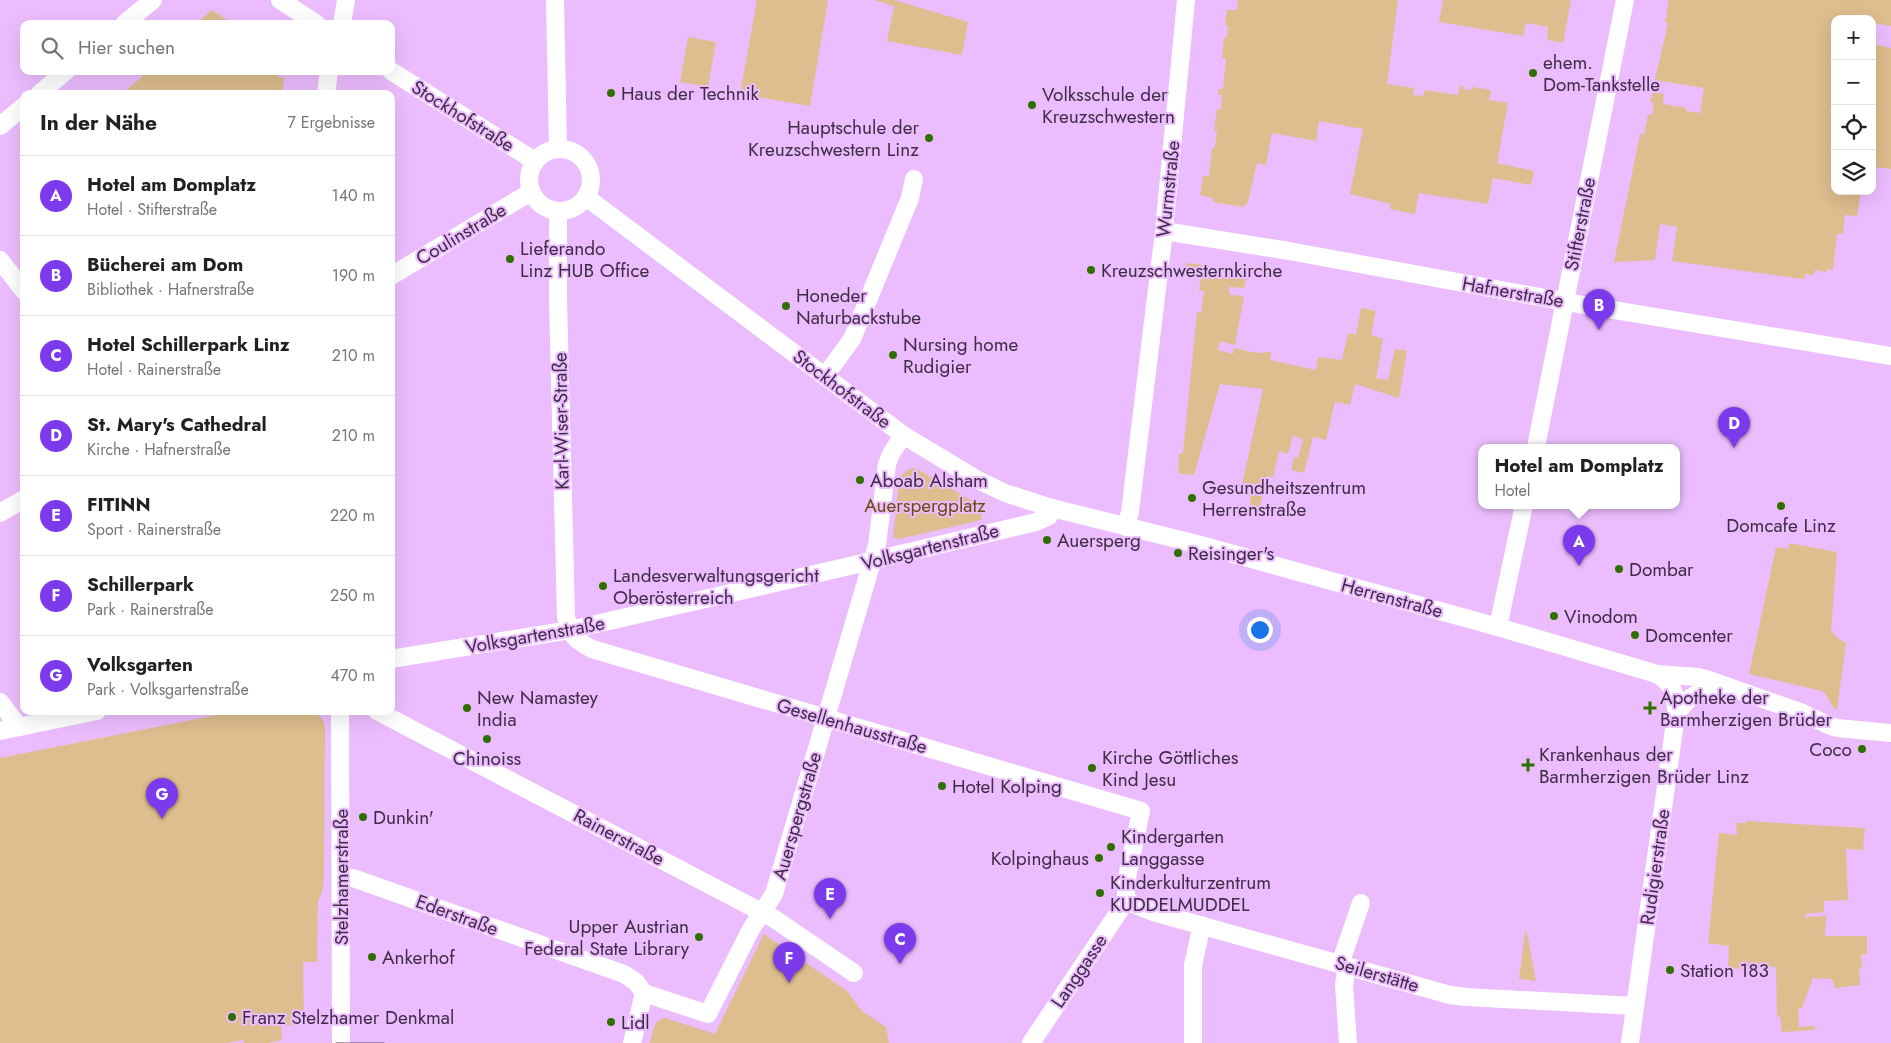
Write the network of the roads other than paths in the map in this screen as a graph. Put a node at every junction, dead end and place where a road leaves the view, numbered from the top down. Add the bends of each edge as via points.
1 (153, 0) edge
2 (280, 0) edge
3 (346, 0) edge
4 (555, 0) edge
5 (1186, 0) edge
6 (1625, 0) edge
7 (129, 20) edge
8 (311, 20) edge
9 (343, 20) edge
10 (395, 74) edge
11 (61, 75) edge
12 (328, 75) edge
13 (44, 90) edge
14 (327, 90) edge
15 (20, 109) edge
16 (0, 126) edge
17 (558, 149) junction
18 (535, 162) junction
19 (914, 179) dead end
20 (531, 192) junction
21 (586, 197) junction
22 (558, 212) junction
23 (1164, 231) junction
24 (0, 260) edge
25 (395, 274) edge
26 (20, 286) edge
27 (1565, 301) junction
28 (1891, 356) edge
29 (825, 376) junction
30 (903, 435) junction
31 (1537, 444) edge
32 (20, 501) edge
33 (1052, 508) junction
34 (1523, 509) edge
35 (0, 513) edge
36 (1126, 527) junction
37 (872, 561) junction
38 (1498, 627) junction
39 (573, 636) junction
40 (395, 658) edge
41 (1657, 674) junction
42 (1741, 691) junction
43 (1675, 692) joint
44 (0, 702) edge
45 (78, 715) edge
46 (340, 715) edge
47 (385, 715) edge
48 (1676, 715) junction
49 (826, 718) junction
50 (19, 727) junction
51 (0, 731) edge
52 (1891, 733) edge
53 (341, 877) junction
54 (1126, 902) junction
55 (1361, 903) dead end
56 (762, 912) junction
57 (1202, 925) junction
58 (1344, 965) junction
59 (854, 973) dead end
60 (644, 993) junction
61 (1635, 1006) junction
62 (708, 1014) joint
63 (341, 1043) edge
64 (632, 1043) edge
65 (1031, 1043) edge
66 (1193, 1043) edge
67 (1348, 1043) edge
68 (1630, 1043) edge

1 - 7 street
2 - 8 street
3 - 9 street
4 - 17 street
5 - 23 street, Wurmstraße
6 - 27 street, Stifterstraße
10 - 18 street, Stockhofstraße
11 - 13 street
12 - 14 street
15 - 16 street
17 - 18 street via 545,153
17 - 21 street via 573,152 588,168 591,183
18 - 20 street via 529,173
19 - 29 street via 910,198 852,339
20 - 22 street via 539,204
20 - 25 street, Coulinstraße
21 - 22 street via 574,208
21 - 29 street, Stockhofstraße
22 - 39 street, Karl-Wiser-Straße via 566,617
23 - 27 street, Hafnerstraße
23 - 36 street, Wurmstraße
24 - 26 street
27 - 28 street, Hafnerstraße
27 - 31 street, Stifterstraße
29 - 30 street, Stockhofstraße
30 - 33 street, Stockhofstraße via 976,479 1005,493
30 - 37 street, Auerspergstraße via 887,464
32 - 35 street
33 - 36 street, Stockhofstraße
33 - 37 street, Volksgartenstraße via 1048,516 1036,522
34 - 38 street
36 - 38 street, Herrenstraße
37 - 39 street, Volksgartenstraße
37 - 49 street, Auerspergstraße
38 - 41 street, Herrenstraße
39 - 40 street, Volksgartenstraße
39 - 49 street, Gesellenhausstraße via 592,649
41 - 42 street, Herrenstraße via 1698,677
41 - 43 street, Herrenstraße
42 - 48 street, Herrenstraße via 1698,692 1684,702
42 - 52 street, Herrenstraße via 1803,712 1837,728
43 - 48 street, Rudigierstraße
44 - 50 street
45 - 50 street
46 - 53 street, Stelzhamerstraße
47 - 56 street, Rainerstraße
48 - 61 street, Rudigierstraße
49 - 54 street, Gesellenhausstraße via 1141,811 1126,882
49 - 56 street, Auerspergstraße via 774,894
50 - 51 street
53 - 60 street, Ederstraße via 353,878 624,974
53 - 63 street, Stelzhamerstraße
54 - 57 street, Seilerstätte
54 - 65 street, Langgasse
55 - 58 street
56 - 59 street, Rainerstraße
56 - 62 street, Auerspergstraße
57 - 58 street, Seilerstätte
57 - 66 street via 1193,965
58 - 61 street, Seilerstätte via 1466,997
58 - 67 street
60 - 62 street, Ederstraße
60 - 64 street
61 - 68 street, Rudigierstraße

